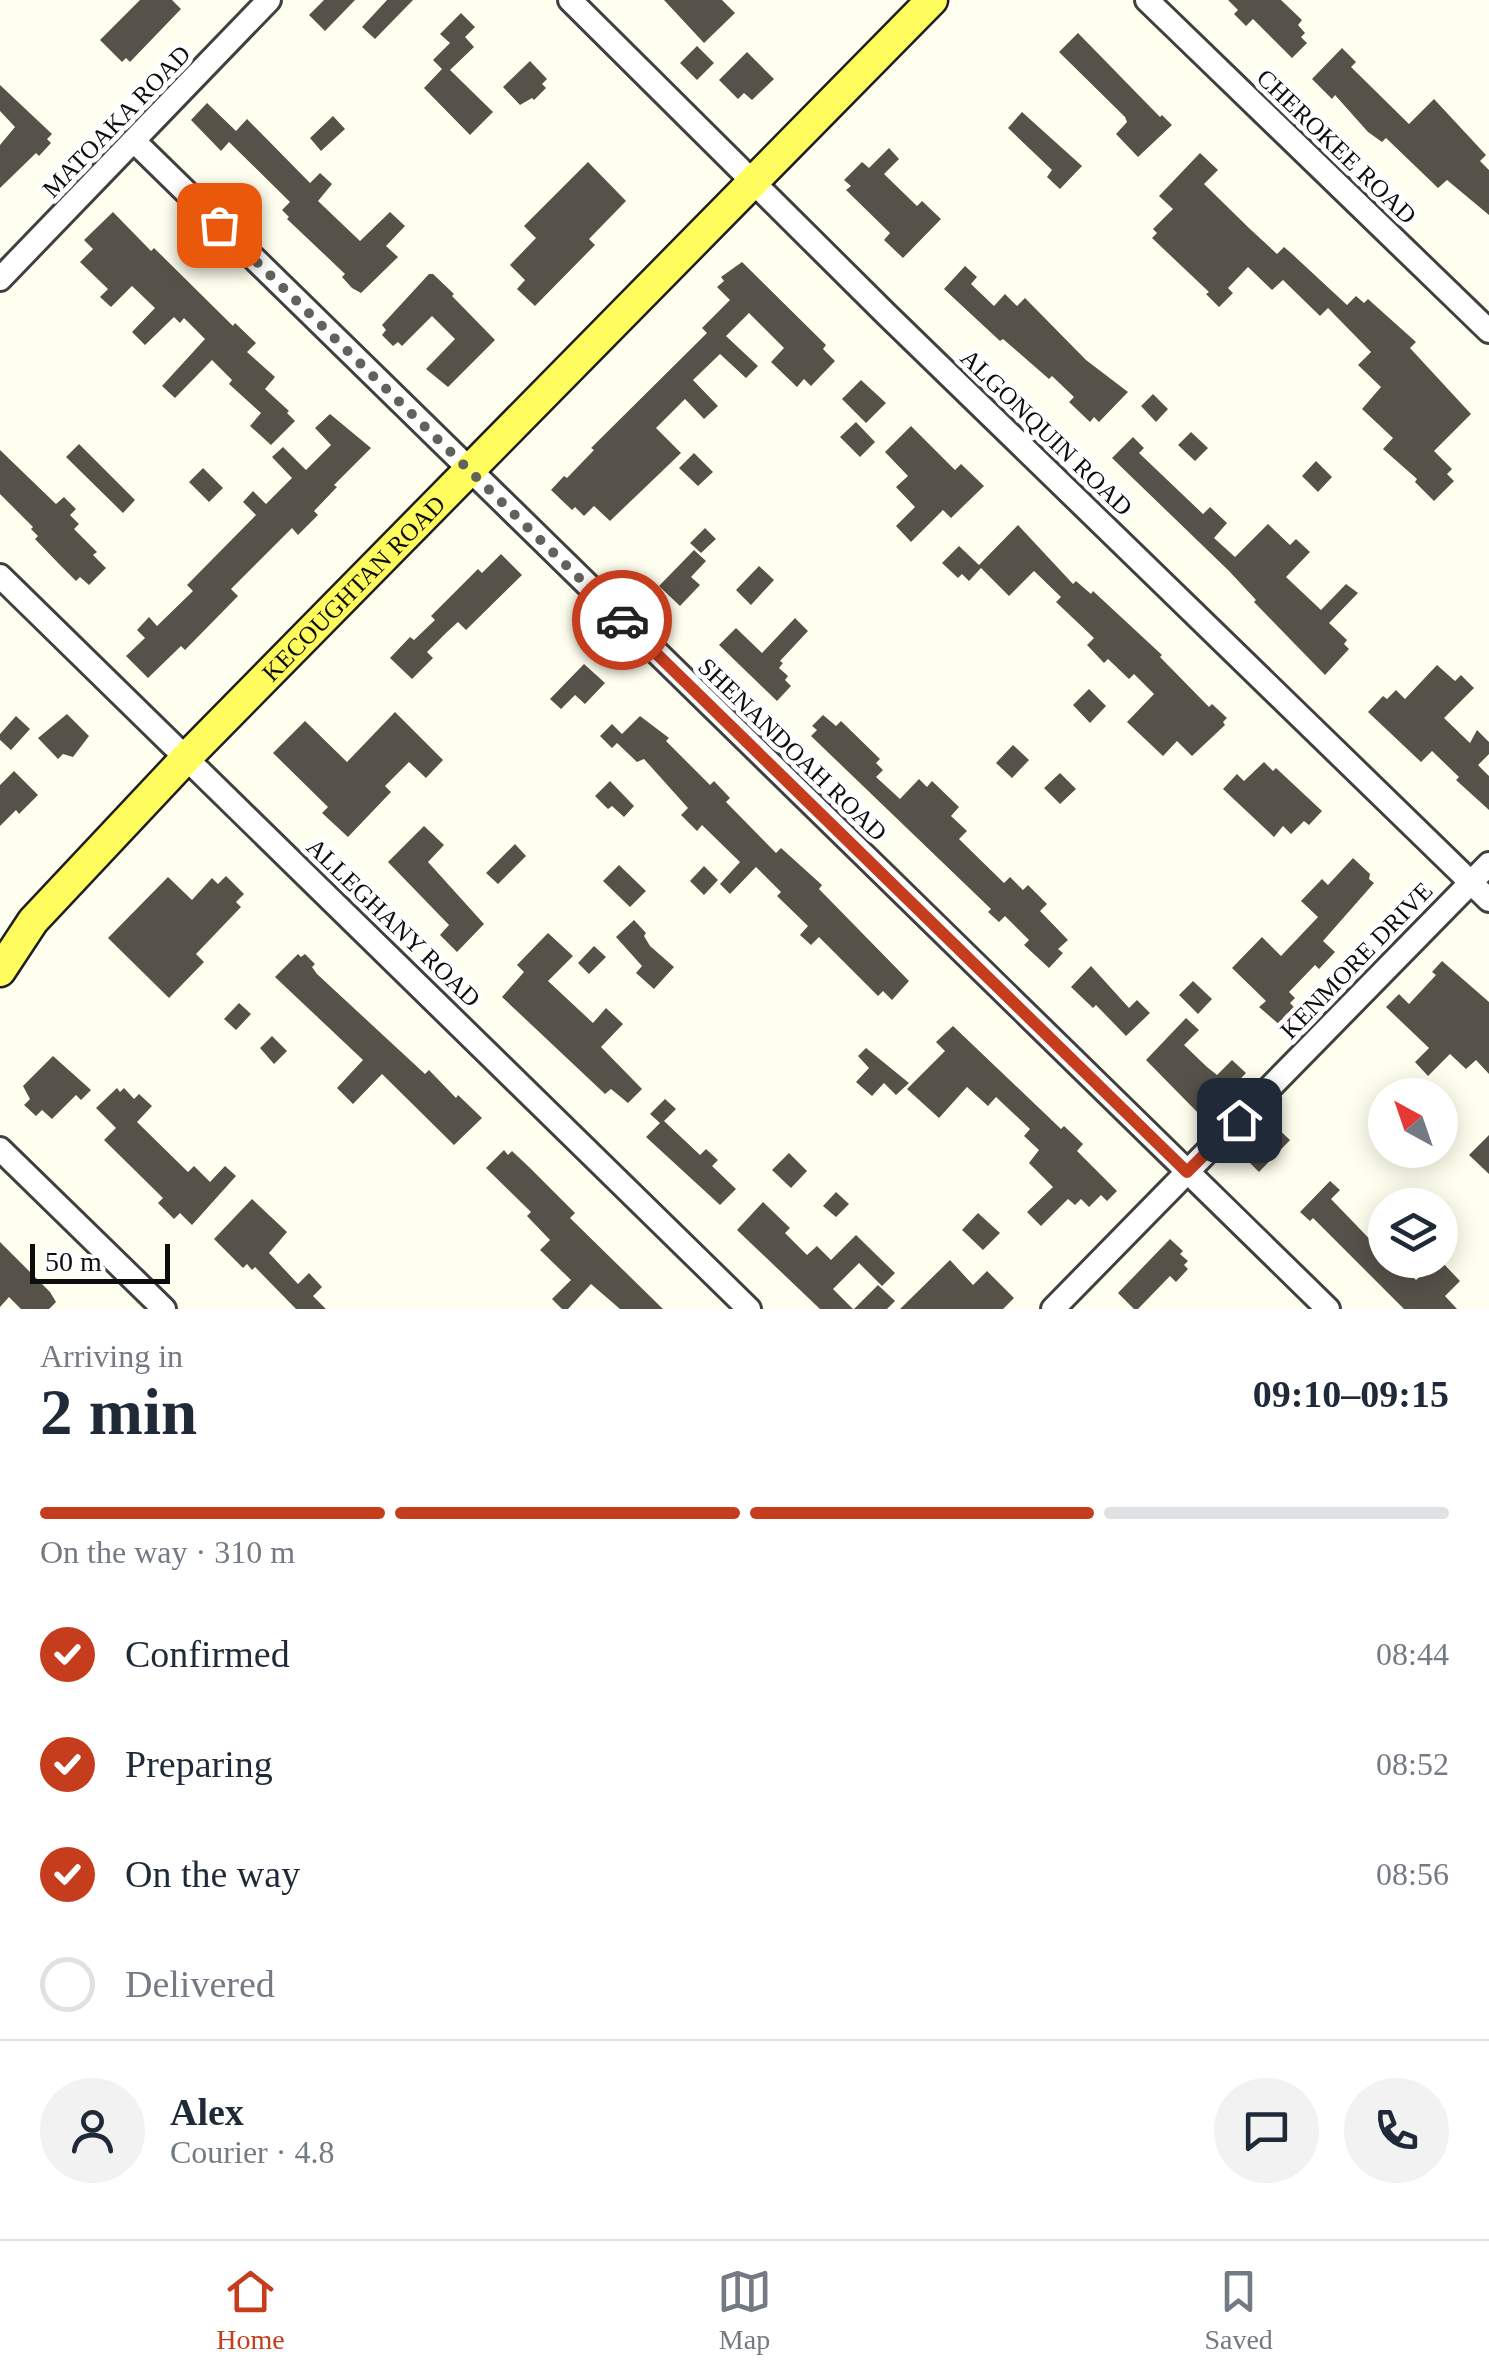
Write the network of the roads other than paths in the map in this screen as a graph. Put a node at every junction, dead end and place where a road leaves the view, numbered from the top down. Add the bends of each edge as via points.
1 (269, 0) edge
2 (570, 0) edge
3 (932, 0) edge
4 (1147, 0) edge
5 (135, 142) junction
6 (753, 181) junction
7 (0, 279) edge
8 (1489, 331) edge
9 (470, 472) junction
10 (0, 576) edge
11 (187, 757) junction
12 (1489, 864) edge
13 (1471, 882) junction
14 (1489, 900) edge
15 (0, 970) edge
16 (0, 1149) edge
17 (1187, 1172) junction
18 (164, 1309) edge
19 (749, 1309) edge
20 (1053, 1309) edge
21 (1328, 1309) edge

1 - 5 street, MATOAKA ROAD
2 - 6 street, ALGONQUIN ROAD
3 - 6 main road, KECOUGHTAN ROAD
4 - 8 street, CHEROKEE ROAD
5 - 7 street, MATOAKA ROAD
5 - 9 street, SHENANDOAH ROAD
6 - 9 main road, KECOUGHTAN ROAD
6 - 13 street, ALGONQUIN ROAD
9 - 11 main road, KECOUGHTAN ROAD
9 - 17 street, SHENANDOAH ROAD
10 - 11 street, ALLEGHANY ROAD
11 - 15 main road, KECOUGHTAN ROAD via 33,920
11 - 19 street, ALLEGHANY ROAD
12 - 13 street, KENMORE DRIVE
13 - 14 street, ALGONQUIN ROAD
13 - 17 street, KENMORE DRIVE
16 - 18 street
17 - 20 street, KENMORE DRIVE
17 - 21 street, SHENANDOAH ROAD

